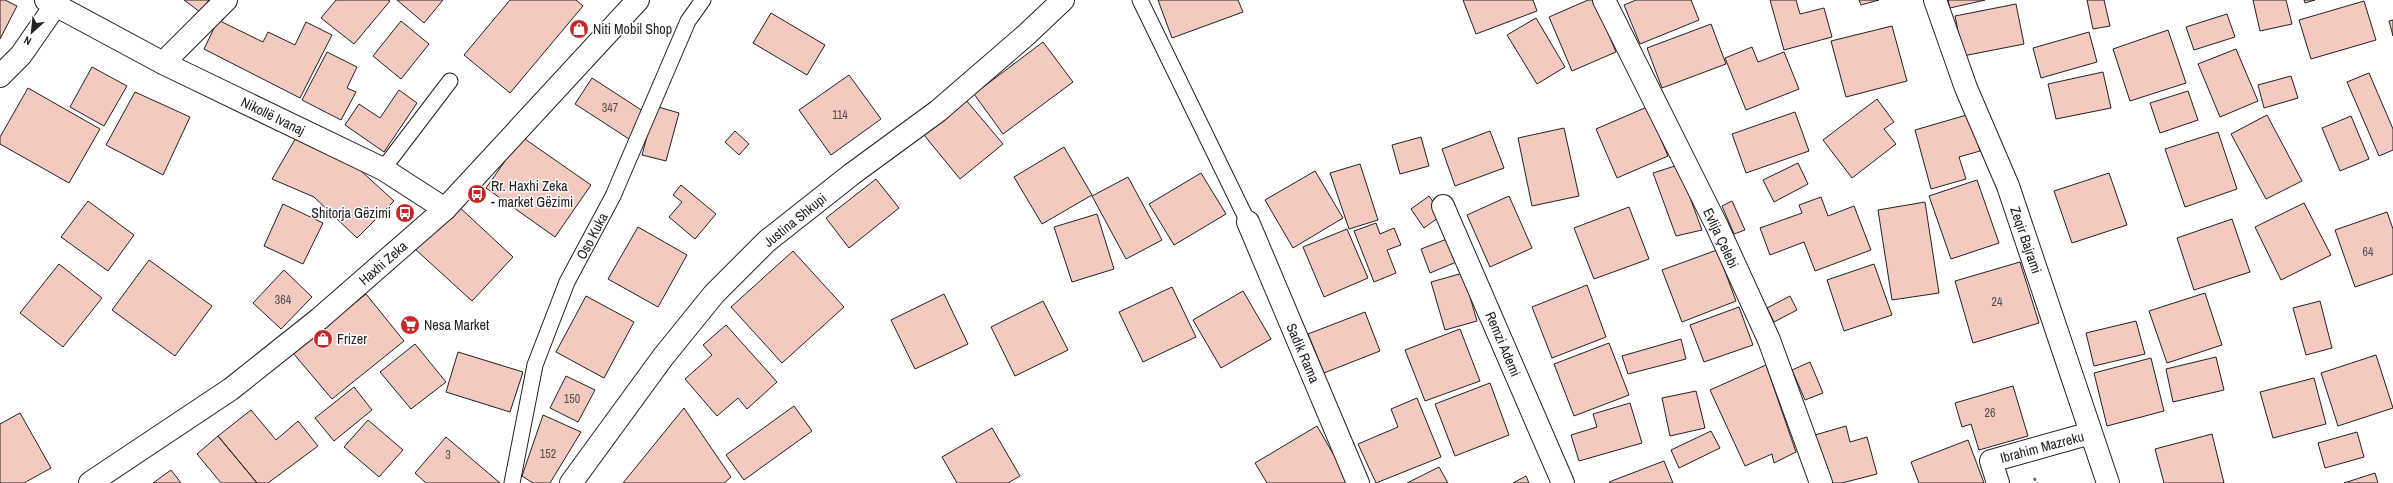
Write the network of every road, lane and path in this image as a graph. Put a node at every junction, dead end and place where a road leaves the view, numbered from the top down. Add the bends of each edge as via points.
1 (226, 0) edge
2 (638, 0) edge
3 (703, 0) edge
4 (1063, 0) edge
5 (1140, 0) edge
6 (1604, 0) edge
7 (1935, 0) edge
8 (50, 3) edge
9 (163, 63) junction
10 (0, 76) edge
11 (450, 81) dead end
12 (383, 169) junction
13 (1443, 206) dead end
14 (445, 209) junction
15 (1248, 222) joint
16 (2091, 433) junction
17 (90, 483) edge
18 (512, 483) edge
19 (571, 483) edge
20 (1358, 483) edge
21 (1562, 483) edge
22 (1821, 483) edge
23 (1998, 483) edge
24 (2108, 483) edge

1 - 9 street
2 - 14 street, Haxhi Zeka
3 - 18 lane, Oso Kuka via 688,21 613,196 565,289 535,365
4 - 19 street, Justina Shkupi via 938,111 767,241 714,294 663,357
5 - 15 lane
6 - 22 street, Evlija Çelebi via 1717,226 1762,326
7 - 16 street, Zeqir Bajrami via 1966,88 2008,186
8 - 9 street, Nikollë Ivanaj
8 - 10 street via 21,56
9 - 12 street, Nikollë Ivanaj
11 - 12 lane
12 - 14 street, Nikollë Ivanaj
13 - 21 street, Remzi Ademi
14 - 17 street, Haxhi Zeka via 319,319 231,390
15 - 20 street, Sadik Rama
16 - 23 street, Ibrahim Mazreku via 1991,461
16 - 24 street, Zeqir Bajrami

